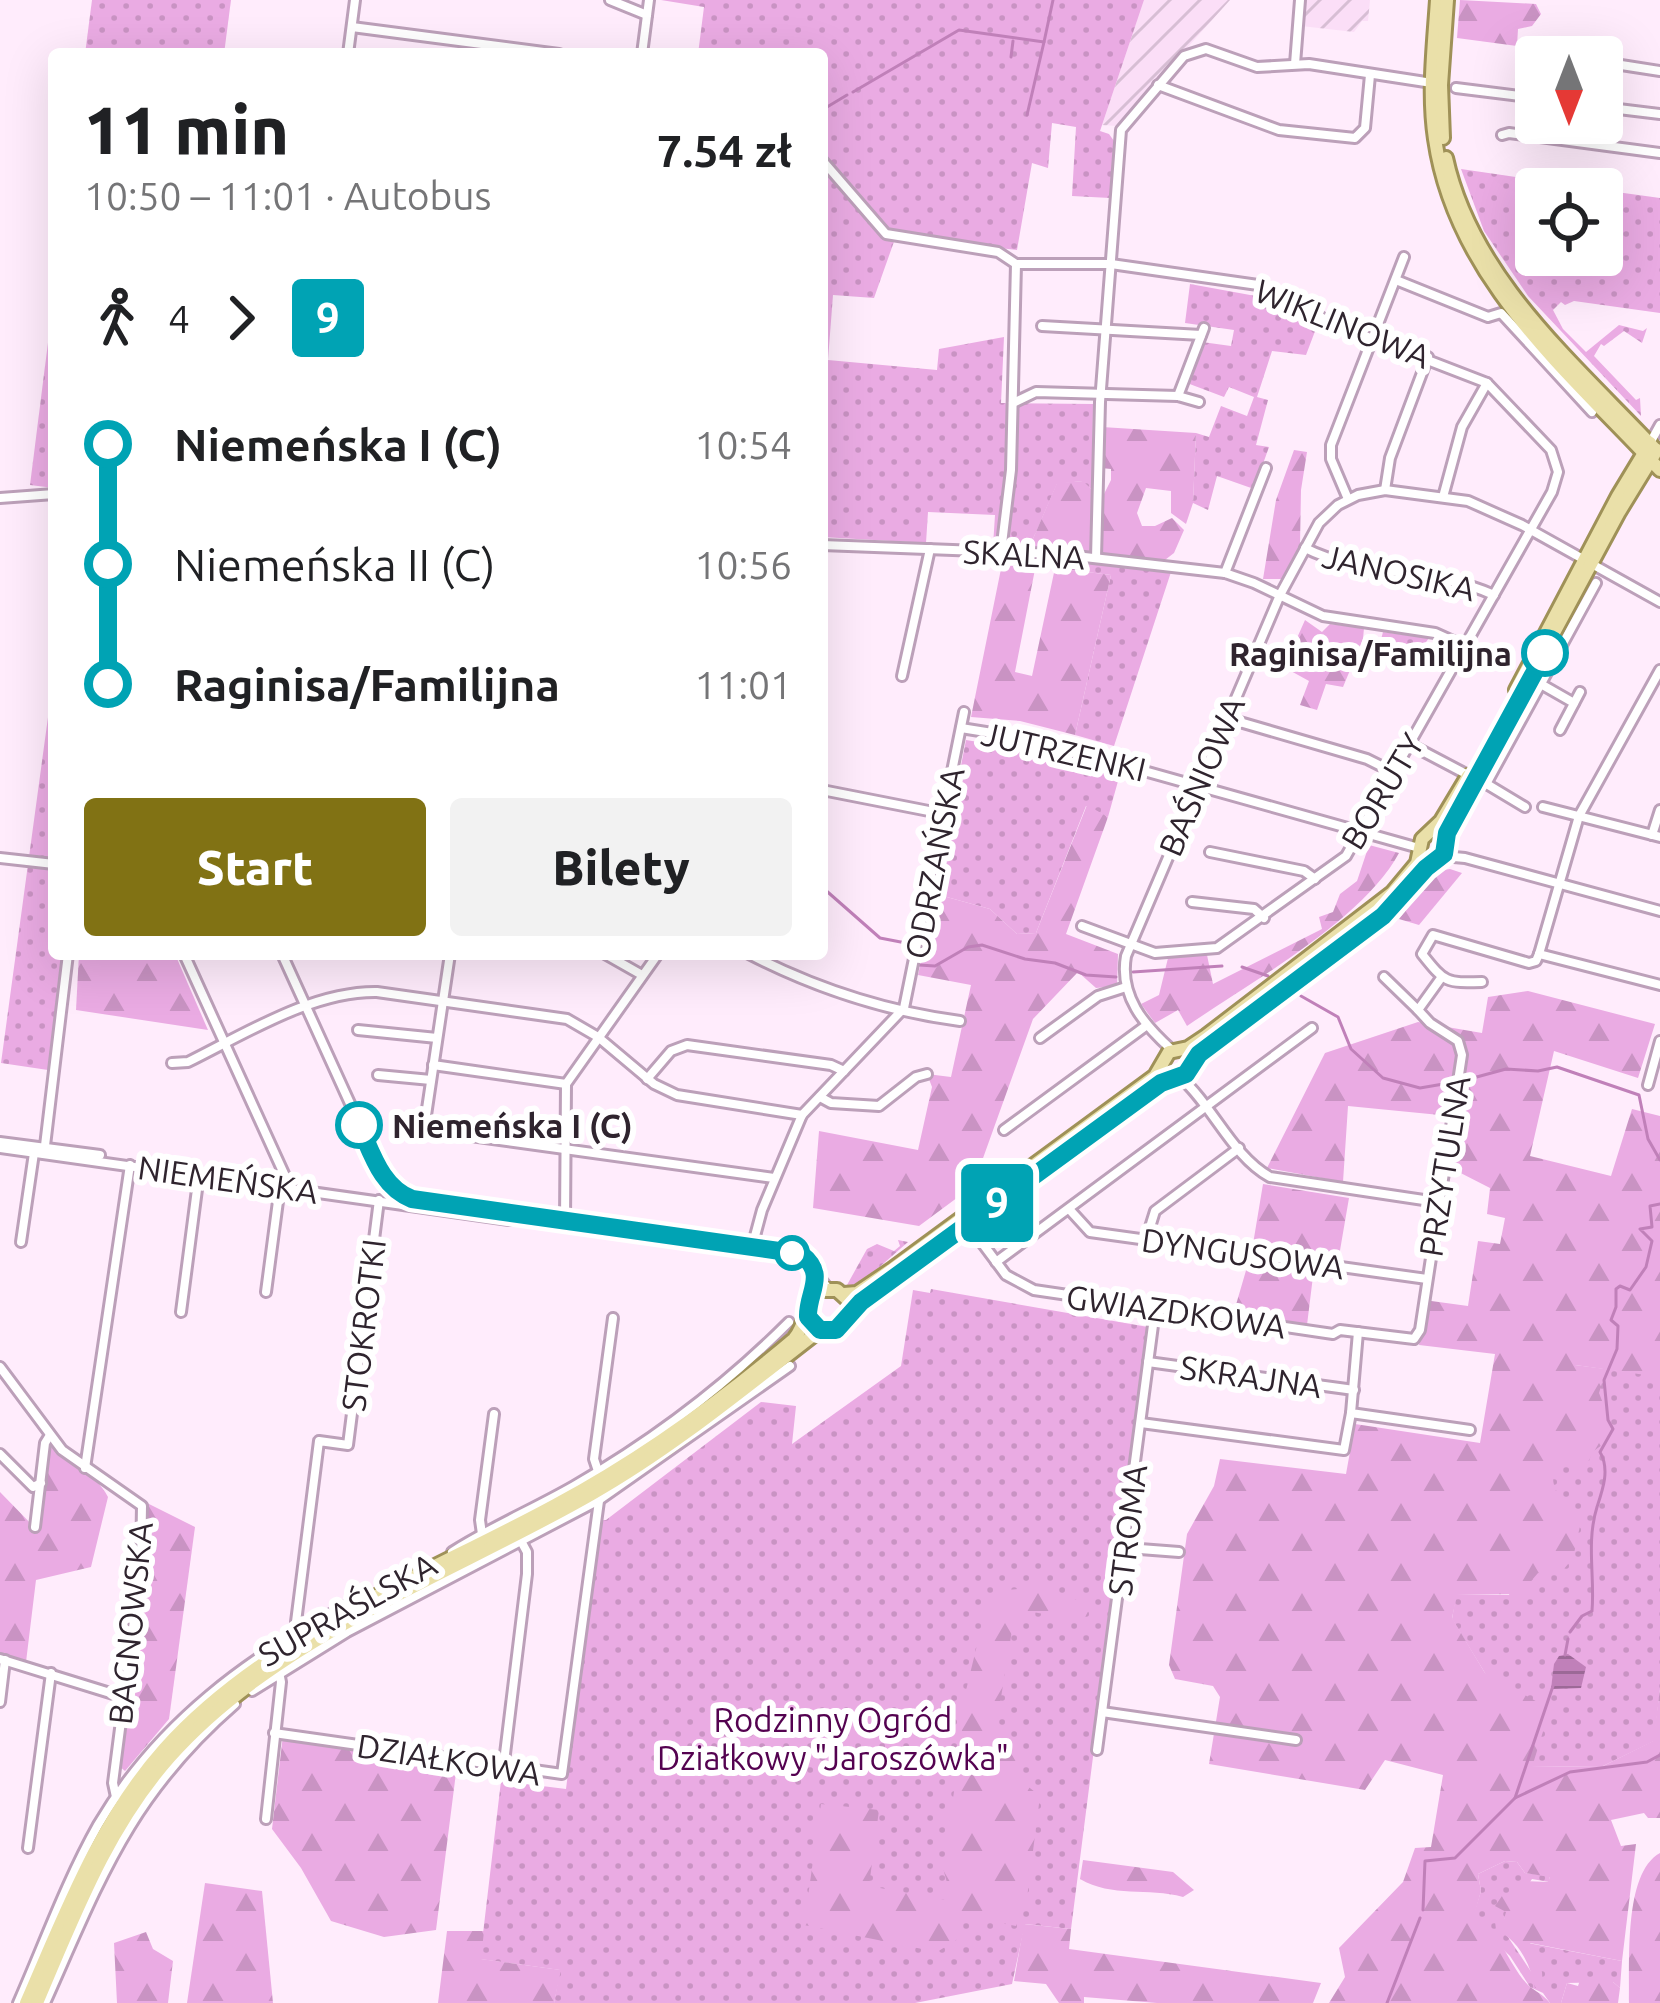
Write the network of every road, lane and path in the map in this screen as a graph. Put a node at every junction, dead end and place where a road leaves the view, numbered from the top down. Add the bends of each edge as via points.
1 (355, 0) edge
2 (610, 0) edge
3 (649, 0) edge
4 (1300, 0) edge
5 (1437, 0) edge
6 (1447, 0) edge
7 (647, 15) junction
8 (352, 26) junction
9 (349, 48) edge
10 (515, 48) edge
11 (643, 48) edge
12 (1295, 64) junction
13 (1623, 65) edge
14 (1660, 71) edge
15 (1370, 74) junction
16 (1432, 83) junction
17 (1158, 85) junction
18 (1456, 88) dead end
19 (1515, 95) edge
20 (1623, 110) edge
21 (1660, 115) edge
22 (1502, 135) dead end
23 (1660, 153) edge
24 (828, 167) edge
25 (1404, 257) dead end
26 (1016, 263) junction
27 (1111, 264) junction
28 (1396, 280) junction
29 (1042, 326) dead end
30 (1107, 327) junction
31 (1374, 338) junction
32 (1429, 357) junction
33 (1486, 383) junction
34 (1102, 394) junction
35 (1178, 396) junction
36 (1199, 402) dead end
37 (1011, 405) junction
38 (1600, 405) junction
39 (1660, 425) edge
40 (1655, 454) edge
41 (1266, 468) dead end
42 (1385, 490) junction
43 (48, 494) edge
44 (1443, 497) junction
45 (0, 498) edge
46 (1348, 499) junction
47 (1531, 530) junction
48 (828, 545) edge
49 (1304, 548) junction
50 (930, 549) junction
51 (1001, 552) junction
52 (1096, 558) junction
53 (1589, 563) junction
54 (1225, 573) junction
55 (1596, 583) dead end
56 (1280, 595) junction
57 (1494, 595) junction
58 (1659, 601) edge
59 (1565, 606) junction
60 (1466, 646) junction
61 (1660, 670) edge
62 (902, 676) dead end
63 (1535, 681) junction
64 (1580, 692) dead end
65 (1574, 704) junction
66 (964, 712) dead end
67 (1226, 718) junction
68 (961, 728) junction
69 (1560, 730) dead end
70 (1411, 745) junction
71 (1395, 773) junction
72 (1476, 780) junction
73 (1198, 784) junction
74 (828, 791) edge
75 (1525, 807) dead end
76 (1543, 807) dead end
77 (1660, 810) edge
78 (944, 814) junction
79 (1579, 816) junction
80 (1362, 831) junction
81 (1656, 836) edge
82 (1423, 843) junction
83 (1442, 851) junction
84 (1210, 852) dead end
85 (0, 858) edge
86 (48, 863) edge
87 (1315, 879) junction
88 (1558, 884) junction
89 (1192, 902) dead end
90 (1660, 911) edge
91 (1264, 918) junction
92 (1082, 926) dead end
93 (1130, 946) junction
94 (1539, 954) junction
95 (67, 960) edge
96 (187, 960) edge
97 (285, 960) edge
98 (449, 960) edge
99 (616, 960) edge
100 (653, 960) edge
101 (762, 960) edge
102 (642, 974) junction
103 (1384, 976) dead end
104 (1441, 978) junction
105 (1482, 982) dead end
106 (1660, 985) edge
107 (1126, 987) junction
108 (443, 1000) junction
109 (306, 1007) junction
110 (1418, 1010) junction
111 (902, 1013) junction
112 (960, 1021) dead end
113 (1147, 1025) junction
114 (1312, 1028) dead end
115 (358, 1030) dead end
116 (598, 1036) junction
117 (437, 1038) junction
118 (1040, 1038) dead end
119 (1660, 1041) edge
120 (225, 1043) junction
121 (1170, 1055) junction
122 (172, 1064) dead end
123 (433, 1065) junction
124 (844, 1071) junction
125 (1183, 1073) junction
126 (927, 1074) dead end
127 (379, 1075) dead end
128 (647, 1078) junction
129 (431, 1080) junction
130 (566, 1084) junction
131 (1648, 1085) dead end
132 (820, 1096) junction
133 (1208, 1106) junction
134 (802, 1115) junction
135 (405, 1127) dead end
136 (424, 1129) junction
137 (1004, 1130) dead end
138 (0, 1145) edge
139 (563, 1147) junction
140 (1239, 1148) junction
141 (41, 1151) junction
142 (100, 1155) dead end
143 (130, 1165) junction
144 (199, 1174) junction
145 (774, 1178) junction
146 (285, 1186) junction
147 (380, 1200) junction
148 (1437, 1202) junction
149 (1069, 1209) junction
150 (524, 1215) junction
151 (565, 1221) junction
152 (968, 1225) junction
153 (1146, 1240) junction
154 (21, 1242) dead end
155 (752, 1247) junction
156 (996, 1262) junction
157 (897, 1270) junction
158 (1427, 1279) junction
159 (822, 1291) junction
160 (266, 1292) dead end
161 (844, 1294) junction
162 (1155, 1310) junction
163 (181, 1312) dead end
164 (850, 1313) junction
165 (808, 1317) junction
166 (614, 1318) dead end
167 (789, 1322) dead end
168 (820, 1330) junction
169 (1358, 1332) junction
170 (1412, 1340) joint
171 (1148, 1362) junction
172 (790, 1366) dead end
173 (0, 1367) edge
174 (1354, 1390) junction
175 (1351, 1413) junction
176 (494, 1414) dead end
177 (1141, 1423) junction
178 (1470, 1430) dead end
179 (50, 1435) junction
180 (0, 1454) edge
181 (85, 1468) junction
182 (598, 1472) junction
183 (40, 1483) junction
184 (599, 1500) junction
185 (35, 1527) dead end
186 (482, 1534) junction
187 (521, 1541) junction
188 (1126, 1548) junction
189 (1179, 1552) dead end
190 (298, 1631) junction
191 (3, 1659) edge
192 (51, 1672) junction
193 (279, 1672) junction
194 (123, 1696) junction
195 (0, 1702) edge
196 (1102, 1712) junction
197 (274, 1732) junction
198 (1295, 1740) dead end
199 (1097, 1750) dead end
200 (504, 1762) dead end
201 (116, 1797) junction
202 (266, 1819) dead end
203 (28, 1848) dead end
204 (22, 2003) edge
205 (41, 2003) edge

1 - 8 street
2 - 7 street
3 - 7 street
4 - 12 street
5 - 16 main road
6 - 38 main road via 1442,133 1462,212 1508,289
7 - 11 street
8 - 9 street
8 - 10 street
12 - 15 street
12 - 17 street via 1257,67 1201,49
13 - 14 street
15 - 16 street
15 - 17 street via 1365,128 1355,138 1279,130
16 - 38 main road via 1441,175 1473,256
17 - 27 street via 1120,130
18 - 19 street
20 - 21 street
22 - 23 street
24 - 26 street, WIKLINOWA via 886,234 998,252
25 - 28 street
26 - 27 street, WIKLINOWA
26 - 37 street
27 - 30 street
27 - 31 street, WIKLINOWA via 1270,289
28 - 31 street
28 - 38 street, WIKLINOWA via 1488,317 1501,314
29 - 30 street
30 - 34 street
30 - 35 street via 1203,332
31 - 32 street, WIKLINOWA
31 - 46 street via 1330,451
32 - 33 street, WIKLINOWA
32 - 42 street
33 - 44 street via 1462,427
33 - 47 street, WIKLINOWA via 1557,462 1557,482
34 - 35 street
34 - 37 street via 1032,392
34 - 52 street
35 - 36 street
37 - 51 street
38 - 40 main road
39 - 40 street
40 - 53 main road
41 - 54 street
42 - 44 street
42 - 46 street
43 - 45 street
44 - 47 street
46 - 49 street, BAŚNIOWA via 1318,523
47 - 53 street
47 - 57 street, BORUTY
48 - 50 street, SKALNA
49 - 56 street, BAŚNIOWA
49 - 57 street, JANOSIKA via 1345,565 1461,580
50 - 51 street, SKALNA
50 - 62 street
51 - 52 street, SKALNA
52 - 54 street, SKALNA
53 - 58 street
53 - 59 main road
54 - 56 street, SKALNA
55 - 63 street
56 - 60 street, SKALNA via 1323,616 1435,633
56 - 67 street, BAŚNIOWA
57 - 60 street, BORUTY
59 - 63 main road
59 - 72 main road
60 - 70 street, BORUTY
61 - 79 street
63 - 65 street
63 - 72 main road
64 - 65 street
65 - 69 street
66 - 68 street, ODRZAŃSKA
67 - 71 street
67 - 73 street, BAŚNIOWA
68 - 73 street, JUTRZENKI
68 - 78 street, ODRZAŃSKA
70 - 71 street, BORUTY
70 - 72 street
71 - 80 street, BORUTY
72 - 75 street
72 - 82 main road
72 - 83 main road
73 - 80 street, JUTRZENKI
73 - 93 street, BAŚNIOWA
74 - 78 street
76 - 79 street
77 - 81 street
78 - 111 street, ODRZAŃSKA
79 - 81 street
79 - 88 street
80 - 82 street, JUTRZENKI
80 - 87 street, BORUTY via 1346,856
82 - 83 main road
82 - 83 main road via 1426,859
82 - 121 main road via 1409,874 1373,911
83 - 88 street
83 - 125 main road via 1383,916
84 - 87 street
85 - 86 street
87 - 91 street, BORUTY
88 - 90 street
88 - 94 street
89 - 91 street
91 - 93 street, BORUTY via 1205,951
92 - 93 street, BORUTY
93 - 107 street, BAŚNIOWA
94 - 104 street via 1528,963 1433,935 1422,955
94 - 106 street
95 - 141 street
96 - 120 street
97 - 109 street, NIEMEŃSKA
98 - 108 street
99 - 102 street
100 - 102 street
101 - 111 street
102 - 116 street
103 - 110 street
104 - 105 street
104 - 110 street
107 - 113 street
107 - 118 street via 1098,996
108 - 109 street via 364,992
108 - 116 street via 550,1014
108 - 117 street
109 - 120 street
109 - 150 street, NIEMEŃSKA via 392,1189 417,1201
110 - 148 street, PRZYTULNA via 1462,1051
111 - 112 street
111 - 124 street
113 - 121 street
113 - 137 street
114 - 133 street
115 - 117 street
116 - 128 street
116 - 130 street
117 - 123 street
119 - 131 street
120 - 122 street
120 - 146 street
121 - 125 main road via 1166,1072
121 - 125 main road via 1187,1054
121 - 157 main road via 1130,1095
123 - 129 street
123 - 130 street
124 - 128 street via 687,1045
124 - 132 street
125 - 133 street
125 - 152 main road
126 - 132 street via 879,1106
127 - 129 street
128 - 134 street via 677,1095
129 - 136 street
130 - 139 street
132 - 134 street
133 - 140 street
133 - 149 street
134 - 145 street
135 - 136 street
136 - 139 street
138 - 141 street, NIEMEŃSKA
139 - 145 street
139 - 151 street
140 - 148 street via 1278,1180
140 - 153 street via 1155,1211
141 - 142 street
141 - 143 street, NIEMEŃSKA
141 - 154 street
143 - 144 street, NIEMEŃSKA
143 - 181 street
144 - 146 street, NIEMEŃSKA
144 - 163 street
145 - 155 street
146 - 147 street, NIEMEŃSKA
146 - 160 street
147 - 150 street, NIEMEŃSKA via 509,1220
147 - 190 street, STOKROTKI via 348,1445 319,1441
148 - 158 street, PRZYTULNA
149 - 153 street, DYNGUSOWA via 1090,1232
149 - 156 street
150 - 151 street, NIEMEŃSKA
151 - 155 street, NIEMEŃSKA
152 - 156 street, GWIAZDKOWA
152 - 157 main road
153 - 158 street, DYNGUSOWA
155 - 159 street, NIEMEŃSKA via 801,1254
156 - 162 street, GWIAZDKOWA via 1034,1290
157 - 161 main road
157 - 164 main road
158 - 170 street, PRZYTULNA
159 - 161 main road
159 - 165 main road via 808,1304
161 - 164 main road
162 - 169 street, GWIAZDKOWA
162 - 171 street, STROMA
164 - 168 main road via 842,1328
165 - 168 main road
165 - 204 main road via 784,1347 633,1458 304,1637 202,1710 116,1814
166 - 182 street
167 - 182 street, SUPRAŚLSKA via 702,1399
168 - 205 main road via 638,1466 309,1645 208,1717 124,1819
169 - 170 street, GWIAZDKOWA
169 - 174 street
171 - 174 street, SKRAJNA
171 - 177 street, STROMA
172 - 184 street, SUPRAŚLSKA
173 - 179 street, BAGNOWSKA
174 - 175 street
175 - 177 street via 1344,1450
175 - 178 street
176 - 186 street
177 - 188 street, STROMA
179 - 181 street, BAGNOWSKA
179 - 183 street
180 - 183 street via 33,1487
181 - 194 street, BAGNOWSKA via 139,1501 145,1518
182 - 186 street, SUPRAŚLSKA
183 - 185 street
184 - 187 street, SUPRAŚLSKA
184 - 197 street, DZIAŁKOWA via 562,1774
186 - 190 street, SUPRAŚLSKA
187 - 193 street, SUPRAŚLSKA
187 - 200 street via 527,1574
188 - 189 street
188 - 196 street, STROMA
190 - 201 street, SUPRAŚLSKA via 203,1699
191 - 192 street
191 - 195 street
192 - 194 street
192 - 203 street
193 - 197 street
193 - 205 street, SUPRAŚLSKA via 212,1724 153,1790 100,1875
194 - 201 street, BAGNOWSKA
196 - 198 street
196 - 199 street, STROMA
197 - 202 street
201 - 204 street, SUPRAŚLSKA via 78,1864

